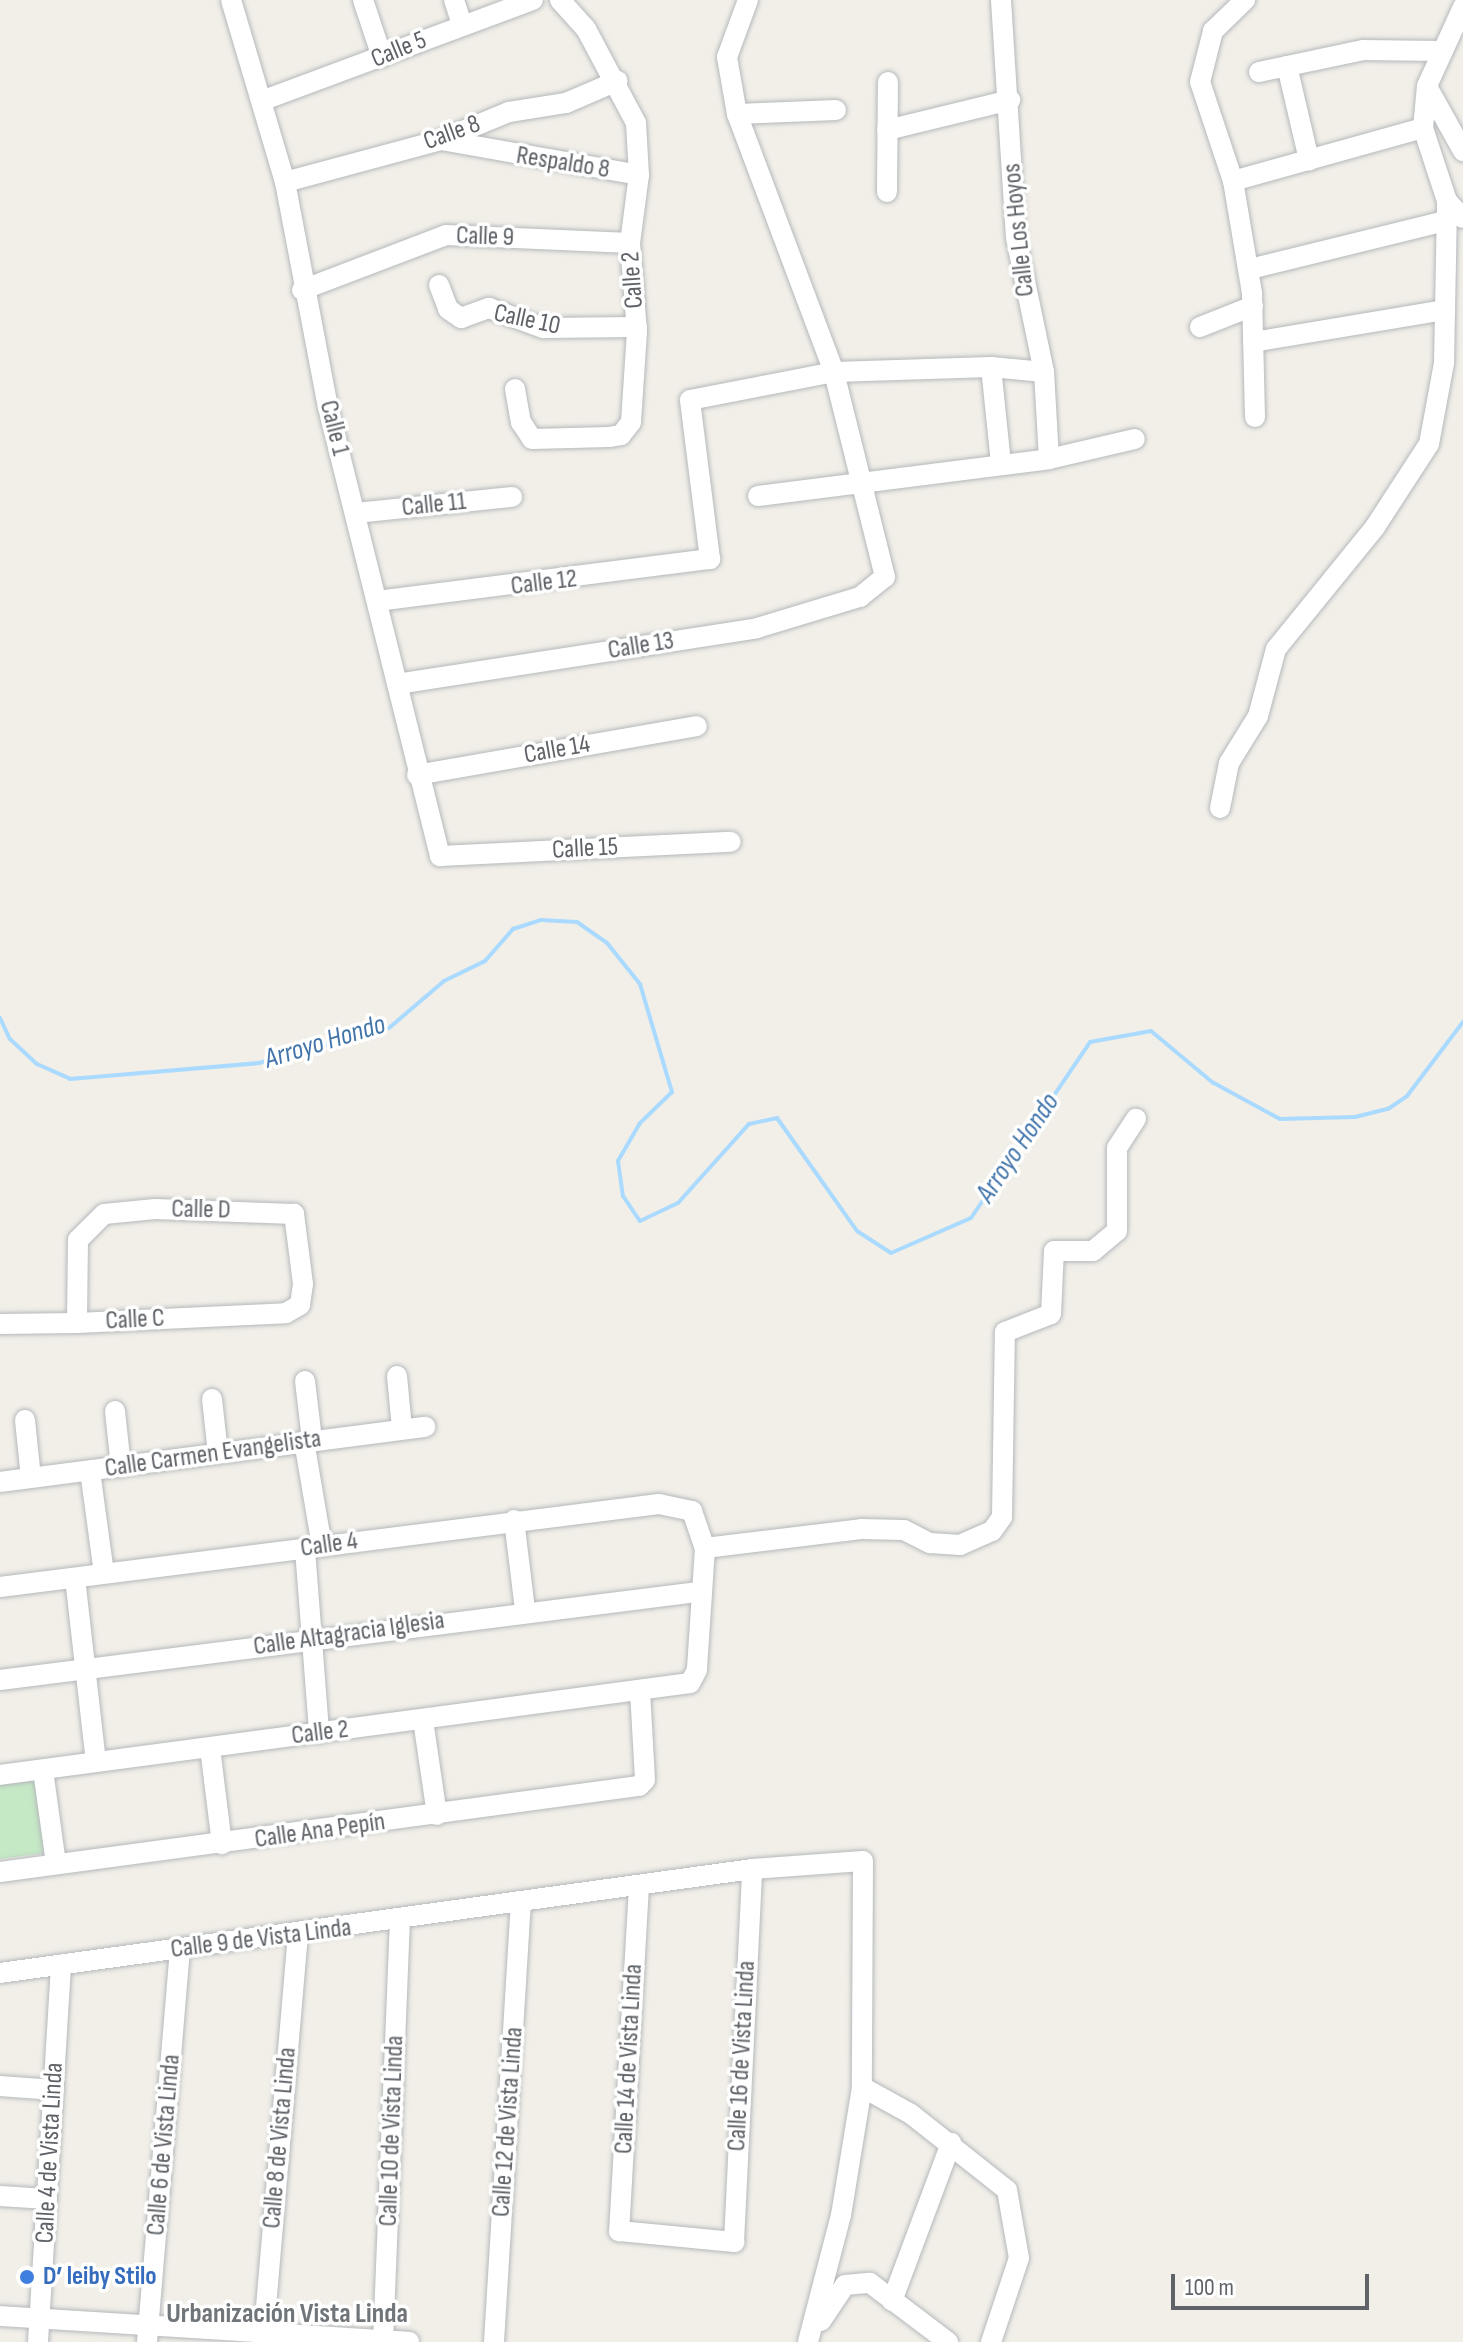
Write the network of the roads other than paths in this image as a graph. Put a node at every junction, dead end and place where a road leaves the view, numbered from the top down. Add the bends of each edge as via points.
1 (231, 0) edge
2 (363, 0) edge
3 (454, 0) edge
4 (533, 0) edge
5 (560, 0) edge
6 (748, 0) edge
7 (1001, 0) edge
8 (1245, 0) edge
9 (1463, 7) edge
10 (462, 25) junction
11 (1441, 51) junction
12 (382, 57) junction
13 (1287, 66) junction
14 (1259, 72) dead end
15 (617, 81) junction
16 (888, 82) dead end
17 (1427, 86) junction
18 (264, 100) junction
19 (1010, 100) junction
20 (836, 110) dead end
21 (737, 114) junction
22 (1423, 128) junction
23 (887, 130) junction
24 (441, 140) junction
25 (1463, 151) edge
26 (1309, 160) junction
27 (639, 175) junction
28 (1233, 181) junction
29 (285, 182) junction
30 (887, 192) dead end
31 (1452, 213) edge
32 (630, 243) junction
33 (1250, 269) junction
34 (439, 285) dead end
35 (302, 290) junction
36 (1253, 306) junction
37 (1445, 310) junction
38 (637, 327) junction
39 (1200, 327) dead end
40 (1253, 342) junction
41 (1454, 363) edge
42 (991, 367) junction
43 (834, 372) junction
44 (1044, 372) junction
45 (515, 389) dead end
46 (1255, 417) dead end
47 (1135, 439) dead end
48 (1049, 459) junction
49 (1001, 464) junction
50 (864, 479) junction
51 (758, 496) dead end
52 (512, 497) dead end
53 (356, 513) junction
54 (377, 601) junction
55 (397, 684) junction
56 (697, 726) dead end
57 (417, 775) junction
58 (1220, 808) dead end
59 (731, 842) dead end
60 (440, 856) joint
61 (1136, 1119) dead end
62 (270, 1314) joint
63 (77, 1323) junction
64 (0, 1324) edge
65 (397, 1376) dead end
66 (305, 1381) dead end
67 (212, 1399) dead end
68 (115, 1411) dead end
69 (25, 1420) dead end
70 (425, 1427) dead end
71 (402, 1429) junction
72 (308, 1441) junction
73 (218, 1453) junction
74 (121, 1467) junction
75 (90, 1471) junction
76 (31, 1478) junction
77 (0, 1482) edge
78 (514, 1520) junction
79 (313, 1547) junction
80 (705, 1548) junction
81 (104, 1573) junction
82 (75, 1578) junction
83 (0, 1587) edge
84 (698, 1592) junction
85 (525, 1610) junction
86 (311, 1640) junction
87 (85, 1669) junction
88 (0, 1680) edge
89 (640, 1691) junction
90 (423, 1720) junction
91 (319, 1733) junction
92 (210, 1748) junction
93 (96, 1762) junction
94 (43, 1770) junction
95 (0, 1775) edge
96 (437, 1815) junction
97 (222, 1844) junction
98 (56, 1864) junction
99 (752, 1869) junction
100 (0, 1872) edge
101 (639, 1886) junction
102 (521, 1902) junction
103 (400, 1921) junction
104 (298, 1933) junction
105 (180, 1949) junction
106 (61, 1965) junction
107 (0, 1973) edge
108 (0, 2086) edge
109 (862, 2087) junction
110 (54, 2090) junction
111 (951, 2143) junction
112 (0, 2196) edge
113 (47, 2199) junction
114 (619, 2231) joint
115 (892, 2301) junction
116 (0, 2316) edge
117 (40, 2318) junction
118 (148, 2333) edge
119 (263, 2337) edge
120 (38, 2342) edge
121 (383, 2342) edge
122 (409, 2342) edge
123 (494, 2342) edge
124 (809, 2342) edge
125 (948, 2342) edge
126 (991, 2342) edge

1 - 18 street, Calle 1
2 - 12 street
3 - 10 street
4 - 10 street, Calle 5
5 - 15 street, Calle 2
6 - 21 street via 727,57
7 - 19 street, Calle Los Hoyos
8 - 28 street via 1213,31 1200,82
9 - 11 street
10 - 12 street, Calle 5
11 - 13 street via 1363,50
11 - 17 street
12 - 18 street, Calle 5
13 - 14 street
13 - 26 street
15 - 24 street, Calle 8 via 566,103 509,112
15 - 27 street, Calle 2 via 636,123
16 - 23 street
17 - 22 street
17 - 25 street
18 - 29 street, Calle 1
19 - 23 street
19 - 44 street, Calle Los Hoyos via 1016,238
20 - 21 street
21 - 43 street
22 - 26 street
22 - 31 street
23 - 30 street
24 - 27 street, Respaldo 8
24 - 29 street, Calle 8
26 - 28 street
27 - 32 street, Calle 2
28 - 33 street
29 - 35 street, Calle 1
31 - 33 street
31 - 37 street
32 - 35 street, Calle 9 via 446,235
32 - 38 street, Calle 2
33 - 36 street
34 - 38 street, Calle 10 via 448,309 461,318 489,308 543,328
35 - 53 street, Calle 1
36 - 39 street
36 - 40 street
37 - 40 street
37 - 41 street
38 - 45 street, Calle 2 via 631,422 621,435 532,439 521,422
40 - 46 street
41 - 58 street via 1429,444 1375,527 1276,649 1258,716 1229,763
42 - 43 street
42 - 44 street
42 - 49 street
43 - 50 street
43 - 54 street, Calle 12 via 686,402 710,559
44 - 48 street, Calle Los Hoyos
47 - 48 street
48 - 49 street
49 - 50 street
50 - 51 street
50 - 55 street, Calle 13 via 885,568 880,587 757,628
52 - 53 street, Calle 11
53 - 54 street, Calle 1
54 - 55 street, Calle 1
55 - 57 street, Calle 1
56 - 57 street, Calle 14
57 - 60 street, Calle 1
59 - 60 street, Calle 15
61 - 80 street via 1117,1148 1117,1231 1093,1251 1054,1251 1051,1314 1005,1332 1002,1517 992,1531 960,1545 930,1543 904,1530 861,1529
62 - 63 street, Calle C
62 - 63 street, Calle D via 300,1305 294,1214 155,1209 104,1214 87,1226 78,1240
63 - 64 street, Calle C
65 - 71 street
66 - 72 street
67 - 73 street
68 - 74 street
69 - 76 street
70 - 71 street, Calle Carmen Evangelista
71 - 72 street, Calle Carmen Evangelista
72 - 73 street, Calle Carmen Evangelista
72 - 79 street
73 - 74 street, Calle Carmen Evangelista
74 - 75 street, Calle Carmen Evangelista
75 - 76 street, Calle Carmen Evangelista
75 - 81 street
76 - 77 street, Calle Carmen Evangelista
78 - 79 street, Calle 4
78 - 80 street, Calle 4 via 659,1504 692,1511
78 - 85 street
79 - 81 street, Calle 4
79 - 86 street
80 - 84 street
81 - 82 street, Calle 4
82 - 83 street, Calle 4
82 - 87 street
84 - 85 street, Calle Altagracia Iglesia
84 - 89 street, Calle 2 via 695,1679
85 - 86 street, Calle Altagracia Iglesia
86 - 87 street, Calle Altagracia Iglesia
86 - 91 street
87 - 88 street, Calle Altagracia Iglesia
87 - 93 street
89 - 90 street, Calle 2
89 - 96 street, Calle Ana Pepín via 645,1780 639,1786
90 - 91 street, Calle 2
90 - 96 street
91 - 92 street, Calle 2
92 - 93 street, Calle 2
92 - 97 street
93 - 94 street, Calle 2
94 - 95 street, Calle 2
94 - 98 street
96 - 97 street, Calle Ana Pepín
97 - 98 street, Calle Ana Pepín
98 - 100 street, Calle Ana Pepín
99 - 101 street, Calle 9 de Vista Linda
99 - 109 street, Calle 9 de Vista Linda via 854,1859 867,1868
99 - 114 street, Calle 16 de Vista Linda via 734,2242
101 - 102 street, Calle 9 de Vista Linda
101 - 114 street, Calle 14 de Vista Linda
102 - 103 street, Calle 9 de Vista Linda
102 - 123 street, Calle 12 de Vista Linda
103 - 104 street, Calle 9 de Vista Linda
103 - 121 street, Calle 10 de Vista Linda
104 - 105 street, Calle 9 de Vista Linda
104 - 119 street, Calle 8 de Vista Linda
105 - 106 street, Calle 9 de Vista Linda
105 - 118 street, Calle 6 de Vista Linda
106 - 107 street, Calle 9 de Vista Linda
106 - 110 street, Calle 4 de Vista Linda
108 - 110 street
109 - 111 street
109 - 124 street via 841,2215
110 - 113 street, Calle 4 de Vista Linda
111 - 115 street
111 - 126 street via 1007,2190 1018,2231 1019,2258
112 - 113 street
113 - 117 street, Calle 4 de Vista Linda
115 - 124 street via 870,2283 845,2285
115 - 125 street
116 - 117 street
117 - 118 street
117 - 120 street, Calle 4 de Vista Linda
118 - 119 street
119 - 121 street
121 - 122 street

